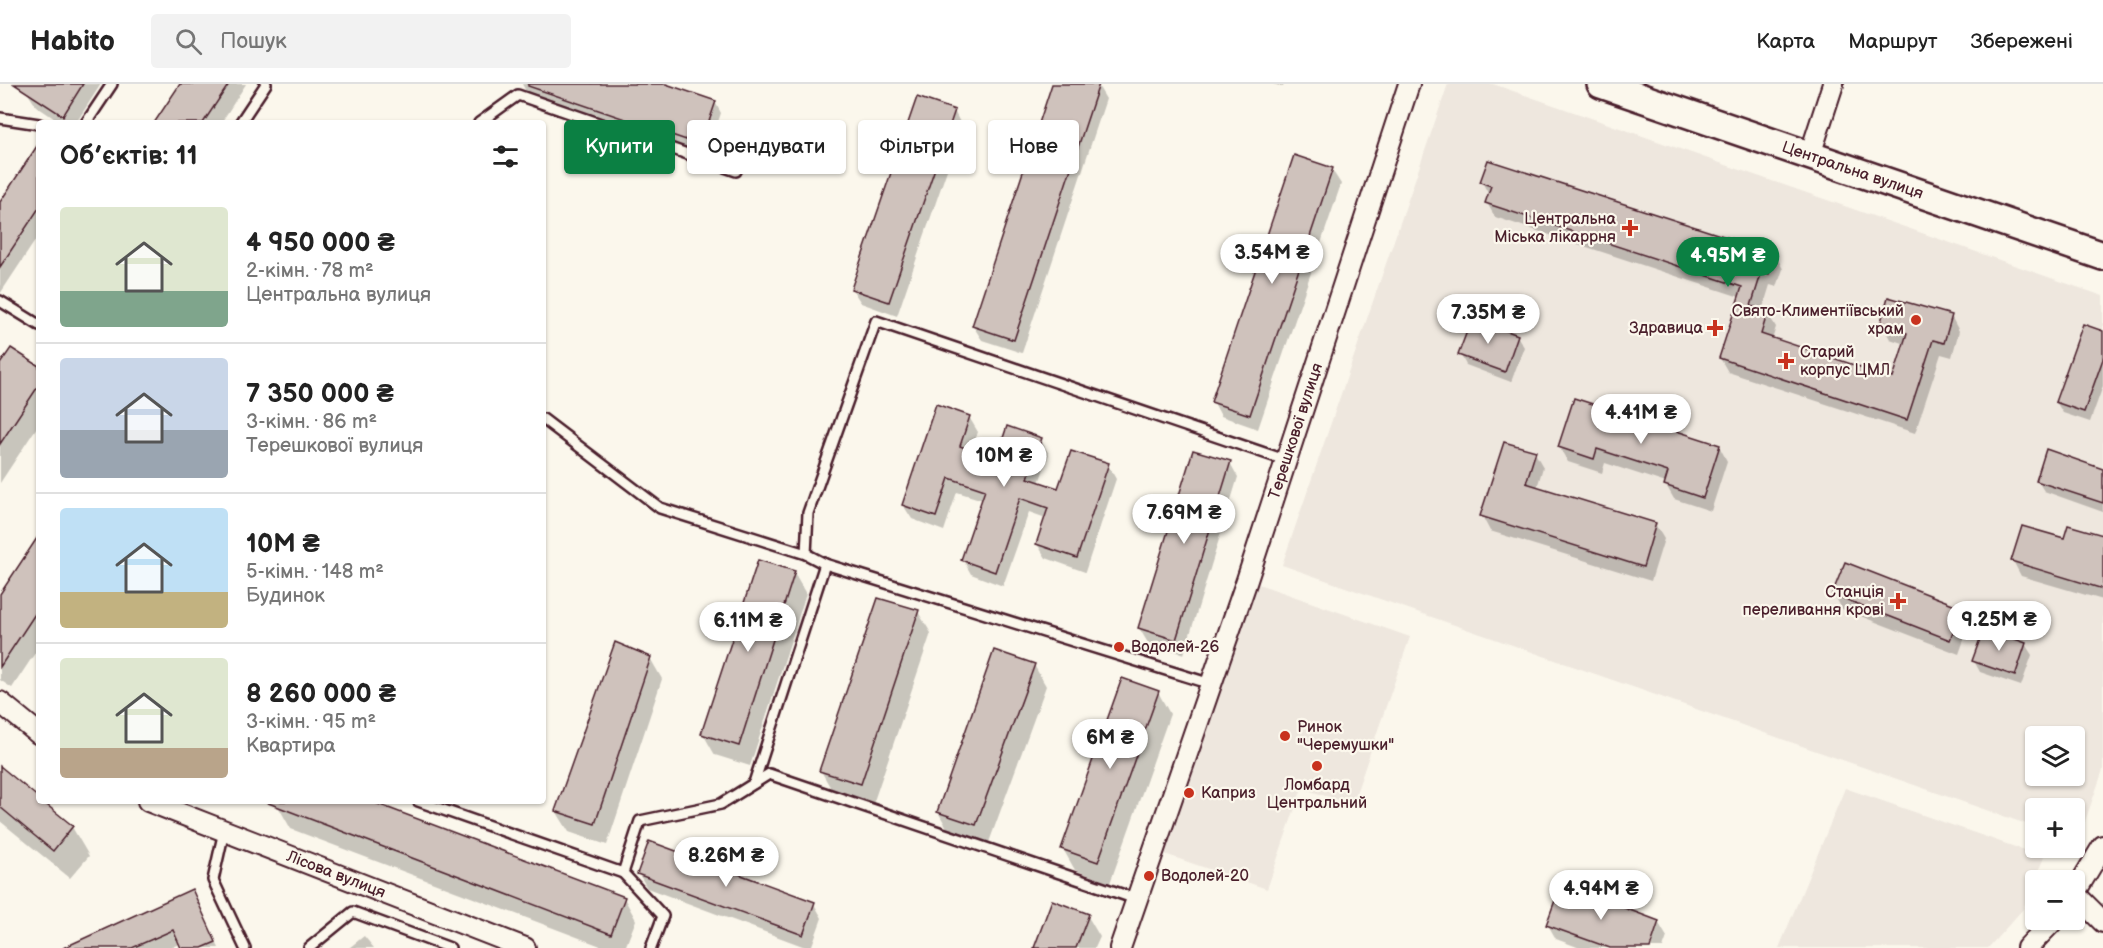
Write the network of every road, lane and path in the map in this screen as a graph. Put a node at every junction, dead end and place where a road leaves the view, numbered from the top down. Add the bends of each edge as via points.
1 (112, 84) edge
2 (266, 84) edge
3 (1409, 84) edge
4 (1601, 84) edge
5 (1833, 84) edge
6 (0, 118) edge
7 (88, 120) edge
8 (242, 120) edge
9 (483, 120) edge
10 (36, 124) edge
11 (687, 154) edge
12 (1810, 154) junction
13 (2103, 256) edge
14 (0, 301) edge
15 (36, 323) edge
16 (546, 421) edge
17 (1285, 460) junction
18 (806, 554) junction
19 (825, 564) junction
20 (1211, 684) junction
21 (0, 702) edge
22 (36, 732) edge
23 (754, 783) junction
24 (156, 804) edge
25 (427, 804) edge
26 (224, 831) junction
27 (2103, 846) edge
28 (623, 873) junction
29 (2085, 877) edge
30 (1136, 899) junction
31 (2085, 904) edge
32 (2103, 922) edge
33 (2044, 930) edge
34 (245, 948) edge
35 (309, 948) edge
36 (450, 948) edge
37 (525, 948) edge
38 (651, 948) edge
39 (1120, 948) edge
40 (2026, 948) edge

1 - 7 lane
2 - 8 lane
3 - 17 street, Терешкової вулиця
4 - 12 main road, Центральна вулиця
5 - 12 street
6 - 10 lane
9 - 11 lane via 518,95
12 - 13 main road, Центральна вулиця
14 - 15 lane
16 - 18 lane via 660,508
17 - 18 lane via 876,321 808,513
17 - 20 street, Терешкової вулиця
18 - 19 lane
19 - 20 lane
19 - 23 lane
20 - 30 street, Терешкової вулиця
21 - 22 street
23 - 28 lane via 721,804 640,821
23 - 30 lane via 769,774
24 - 26 street, Лісова вулиця
25 - 28 lane
26 - 34 lane via 213,880
26 - 37 street, Лісова вулиця
27 - 29 street
28 - 38 lane via 663,916
30 - 39 street, Терешкової вулиця
31 - 32 street
33 - 40 street
35 - 36 lane via 353,912

